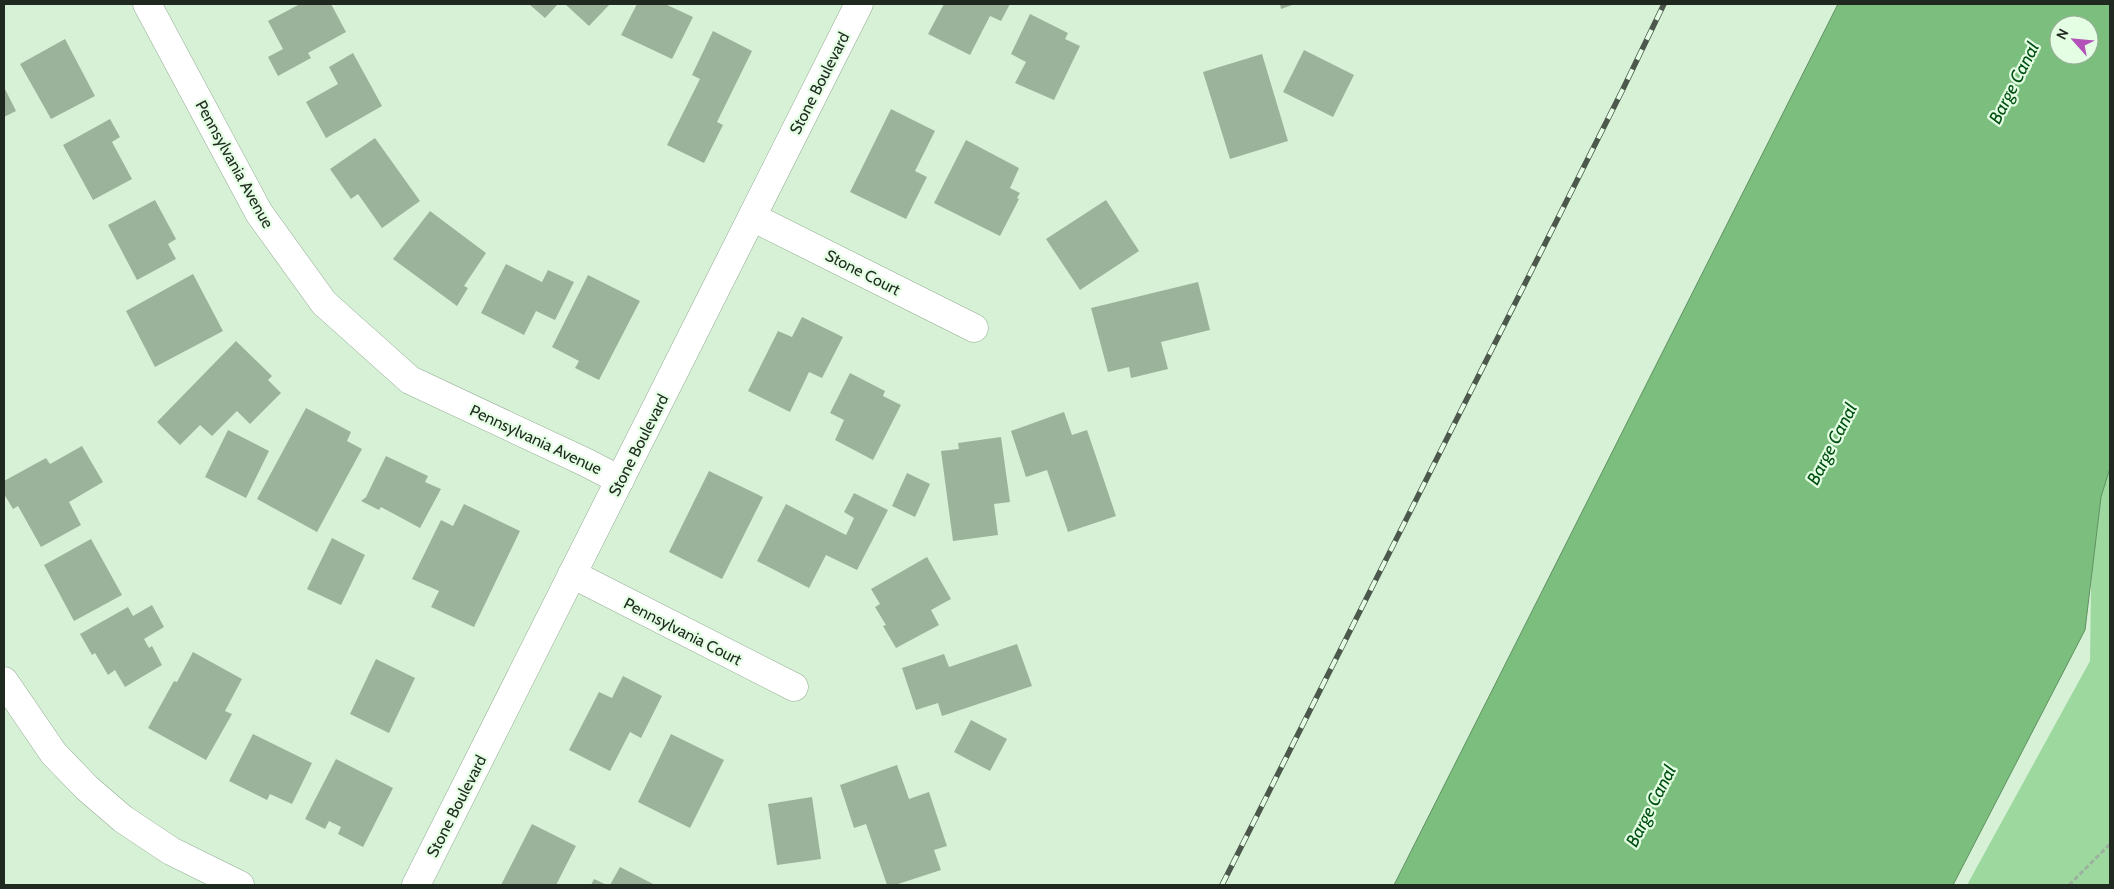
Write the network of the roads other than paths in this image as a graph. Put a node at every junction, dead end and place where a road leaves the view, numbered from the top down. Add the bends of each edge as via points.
1 (147, 4) edge
2 (859, 4) edge
3 (752, 217) junction
4 (974, 328) dead end
5 (620, 480) junction
6 (572, 574) junction
7 (4, 681) edge
8 (794, 688) dead end
9 (240, 885) edge
10 (416, 885) edge

1 - 5 street, Pennsylvania Avenue via 259,213 324,303 410,380
2 - 3 street, Stone Boulevard
3 - 4 street, Stone Court
3 - 5 street, Stone Boulevard
5 - 6 street, Stone Boulevard
6 - 8 street, Pennsylvania Court
6 - 10 street, Stone Boulevard
7 - 9 street via 54,754 87,788 123,819 171,851

